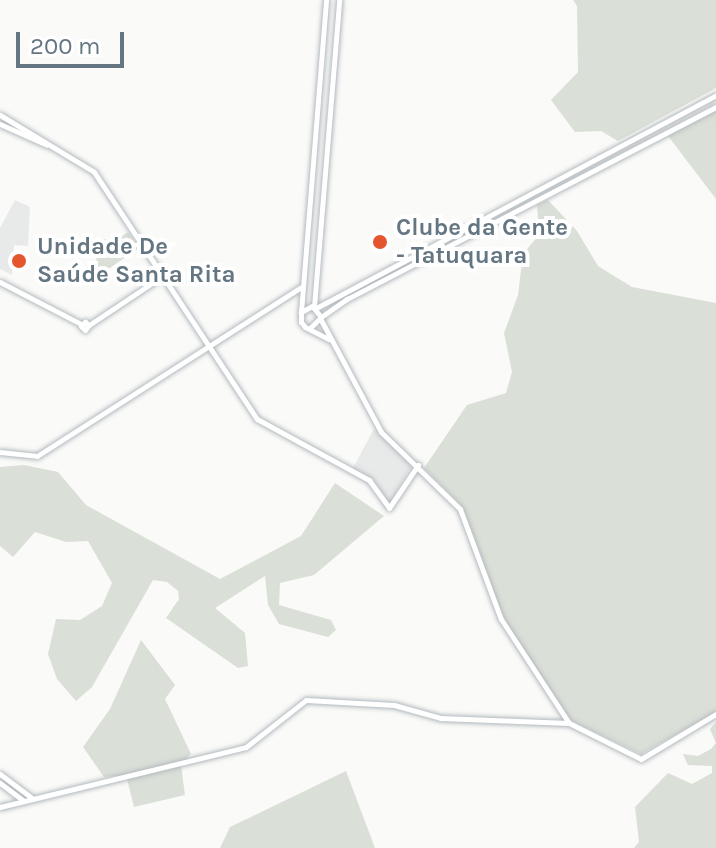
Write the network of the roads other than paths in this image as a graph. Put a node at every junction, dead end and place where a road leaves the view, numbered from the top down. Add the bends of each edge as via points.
1 (326, 0) edge
2 (339, 0) edge
3 (716, 95) edge
4 (716, 107) edge
5 (0, 115) edge
6 (0, 124) edge
7 (48, 145) junction
8 (161, 277) junction
9 (0, 282) edge
10 (301, 287) junction
11 (318, 300) junction
12 (315, 308) junction
13 (301, 312) junction
14 (321, 319) junction
15 (310, 328) junction
16 (332, 343) junction
17 (208, 346) junction
18 (0, 452) edge
19 (418, 465) junction
20 (716, 714) edge
21 (569, 723) junction
22 (0, 774) edge
23 (0, 783) edge
24 (10, 791) junction
25 (33, 799) junction
26 (24, 801) junction
27 (10, 805) junction
28 (0, 807) edge

1 - 10 street
2 - 11 street
3 - 11 street
4 - 14 street via 355,295
5 - 7 street
6 - 7 street
7 - 8 street via 94,172
8 - 9 street via 89,325
8 - 17 street
10 - 13 street
10 - 17 street
11 - 12 street
12 - 13 street
12 - 14 street
13 - 15 street via 301,322
14 - 15 street
14 - 16 street
15 - 16 street
16 - 19 street via 368,415
17 - 18 street via 37,456
17 - 19 street via 257,419 369,480 389,508
19 - 21 street via 460,509 501,619
20 - 21 street via 641,759
21 - 25 street via 441,718 394,705 306,700 246,747
22 - 25 street
23 - 24 street
24 - 26 street
24 - 27 street
25 - 26 street
26 - 27 street
27 - 28 street

